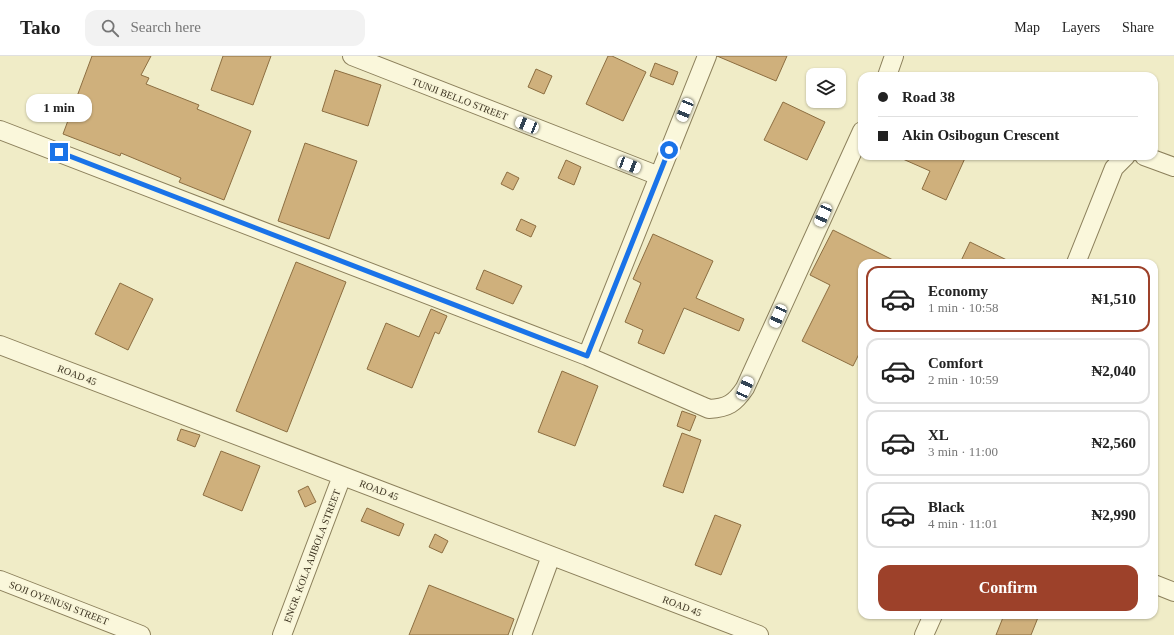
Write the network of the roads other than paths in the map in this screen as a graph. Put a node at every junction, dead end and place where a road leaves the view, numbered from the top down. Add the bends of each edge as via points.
1 (352, 56) edge
2 (707, 56) edge
3 (894, 56) edge
4 (888, 72) edge
5 (0, 130) edge
6 (858, 140) edge
7 (1122, 160) edge
8 (1155, 160) edge
9 (1174, 167) edge
10 (659, 176) junction
11 (1078, 259) edge
12 (0, 345) edge
13 (587, 356) junction
14 (342, 476) junction
15 (552, 556) junction
16 (0, 580) edge
17 (1158, 586) edge
18 (1174, 592) edge
19 (931, 619) edge
20 (735, 631) edge
21 (141, 635) edge
22 (282, 635) edge
23 (522, 635) edge
24 (759, 635) edge
25 (924, 635) edge

1 - 10 street, TUNJI BELLO STREET
2 - 10 street
3 - 4 street
5 - 13 street
6 - 13 street via 745,388 737,400 722,409 709,409
7 - 11 street via 1114,168
8 - 9 street
10 - 13 street
12 - 14 street, ROAD 45
14 - 15 street, ROAD 45
14 - 22 street, ENGR. KOLA AJIBOLA STREET
15 - 20 street, ROAD 45
15 - 23 street
16 - 21 street, SOJI OYENUSI STREET
17 - 18 street
19 - 25 street
20 - 24 street, ROAD 45

